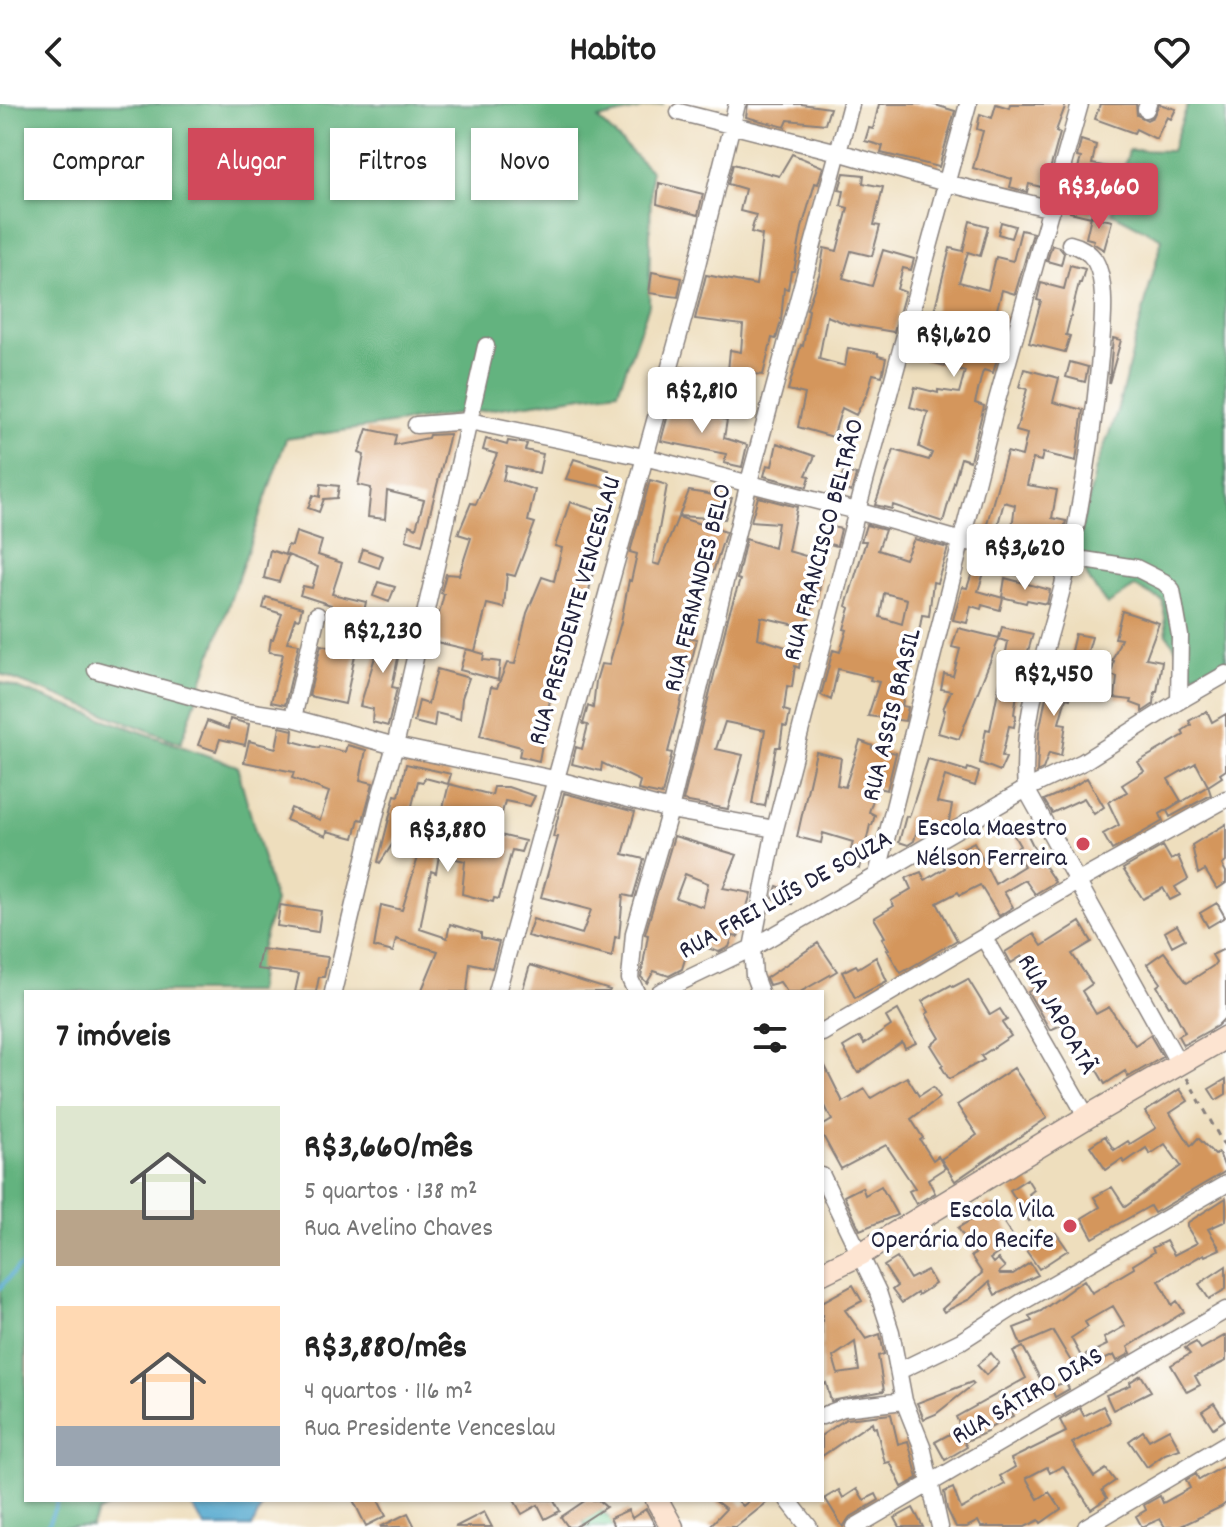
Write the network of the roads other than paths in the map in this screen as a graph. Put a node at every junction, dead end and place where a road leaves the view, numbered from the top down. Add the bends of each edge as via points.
1 (737, 104) edge
2 (851, 104) edge
3 (968, 104) edge
4 (1080, 104) edge
5 (679, 112) dead end
6 (731, 126) junction
7 (838, 152) junction
8 (946, 183) junction
9 (1052, 209) junction
10 (1070, 244) dead end
11 (486, 346) dead end
12 (469, 421) junction
13 (416, 425) dead end
14 (644, 457) junction
15 (749, 482) junction
16 (857, 511) junction
17 (962, 541) junction
18 (1069, 559) junction
19 (317, 615) dead end
20 (96, 670) dead end
21 (1226, 674) edge
22 (1179, 701) junction
23 (293, 718) junction
24 (395, 746) junction
25 (554, 779) junction
26 (1026, 789) junction
27 (1226, 799) edge
28 (670, 810) junction
29 (775, 829) junction
30 (877, 875) junction
31 (1077, 882) junction
32 (984, 938) junction
33 (752, 948) junction
34 (333, 990) edge
35 (498, 990) edge
36 (635, 990) edge
37 (664, 990) edge
38 (759, 990) edge
39 (824, 1032) edge
40 (1226, 1037) edge
41 (1179, 1064) junction
42 (1087, 1117) junction
43 (824, 1183) edge
44 (1226, 1184) edge
45 (861, 1254) junction
46 (824, 1272) edge
47 (1226, 1310) edge
48 (899, 1371) junction
49 (904, 1401) junction
50 (824, 1415) edge
51 (1226, 1444) edge
52 (929, 1483) junction
53 (658, 1502) edge
54 (790, 1502) edge
55 (672, 1527) edge
56 (809, 1527) edge
57 (855, 1527) edge
58 (940, 1527) edge
59 (1086, 1527) edge

1 - 6 street, RUA PRESIDENTE VENCESLAU
2 - 7 street, RUA FERNANDES BELO
3 - 8 street, RUA FRANCISCO BELTRÃO
4 - 9 street, RUA ASSIS BRASIL
5 - 6 street
6 - 7 street
6 - 14 street, RUA PRESIDENTE VENCESLAU
7 - 8 street
7 - 15 street, RUA FERNANDES BELO
8 - 9 street
8 - 16 street, RUA FRANCISCO BELTRÃO
9 - 17 street, RUA ASSIS BRASIL
10 - 18 street via 1095,261 1104,301 1093,434
11 - 12 street
12 - 13 street
12 - 14 street
12 - 24 street
14 - 15 street
14 - 25 street, RUA PRESIDENTE VENCESLAU
15 - 16 street
15 - 28 street, RUA FERNANDES BELO
16 - 17 street
16 - 29 street, RUA FRANCISCO BELTRÃO
17 - 18 street
17 - 30 street, RUA ASSIS BRASIL
18 - 22 street via 1136,568 1172,590 1180,636
18 - 26 street via 1041,666 1026,748
19 - 23 street
20 - 23 street via 241,710
21 - 22 street, RUA FREI LUÍS DE SOUZA
22 - 26 street, RUA FREI LUÍS DE SOUZA via 1083,762
23 - 24 street
24 - 25 street
24 - 34 street
25 - 28 street
25 - 35 street, RUA PRESIDENTE VENCESLAU
26 - 30 street, RUA FREI LUÍS DE SOUZA
26 - 31 street
27 - 31 street
28 - 29 street
28 - 36 street, RUA FERNANDES BELO via 634,933 630,979
29 - 33 street, RUA FRANCISCO BELTRÃO
30 - 33 street, RUA FREI LUÍS DE SOUZA
31 - 32 street
31 - 41 street
32 - 39 street
32 - 42 street, RUA JAPOATÃ
33 - 37 street, RUA FREI LUÍS DE SOUZA
33 - 38 street, RUA FRANCISCO BELTRÃO
40 - 41 main road
41 - 42 main road
42 - 45 main road
43 - 45 street
44 - 48 street via 961,1341
45 - 46 main road
45 - 48 street via 891,1332
47 - 52 street, RUA SÁTIRO DIAS
48 - 49 street
49 - 50 street
49 - 52 street via 922,1446
51 - 59 street
52 - 57 street, RUA SÁTIRO DIAS
52 - 58 street
53 - 55 main road
54 - 56 street

